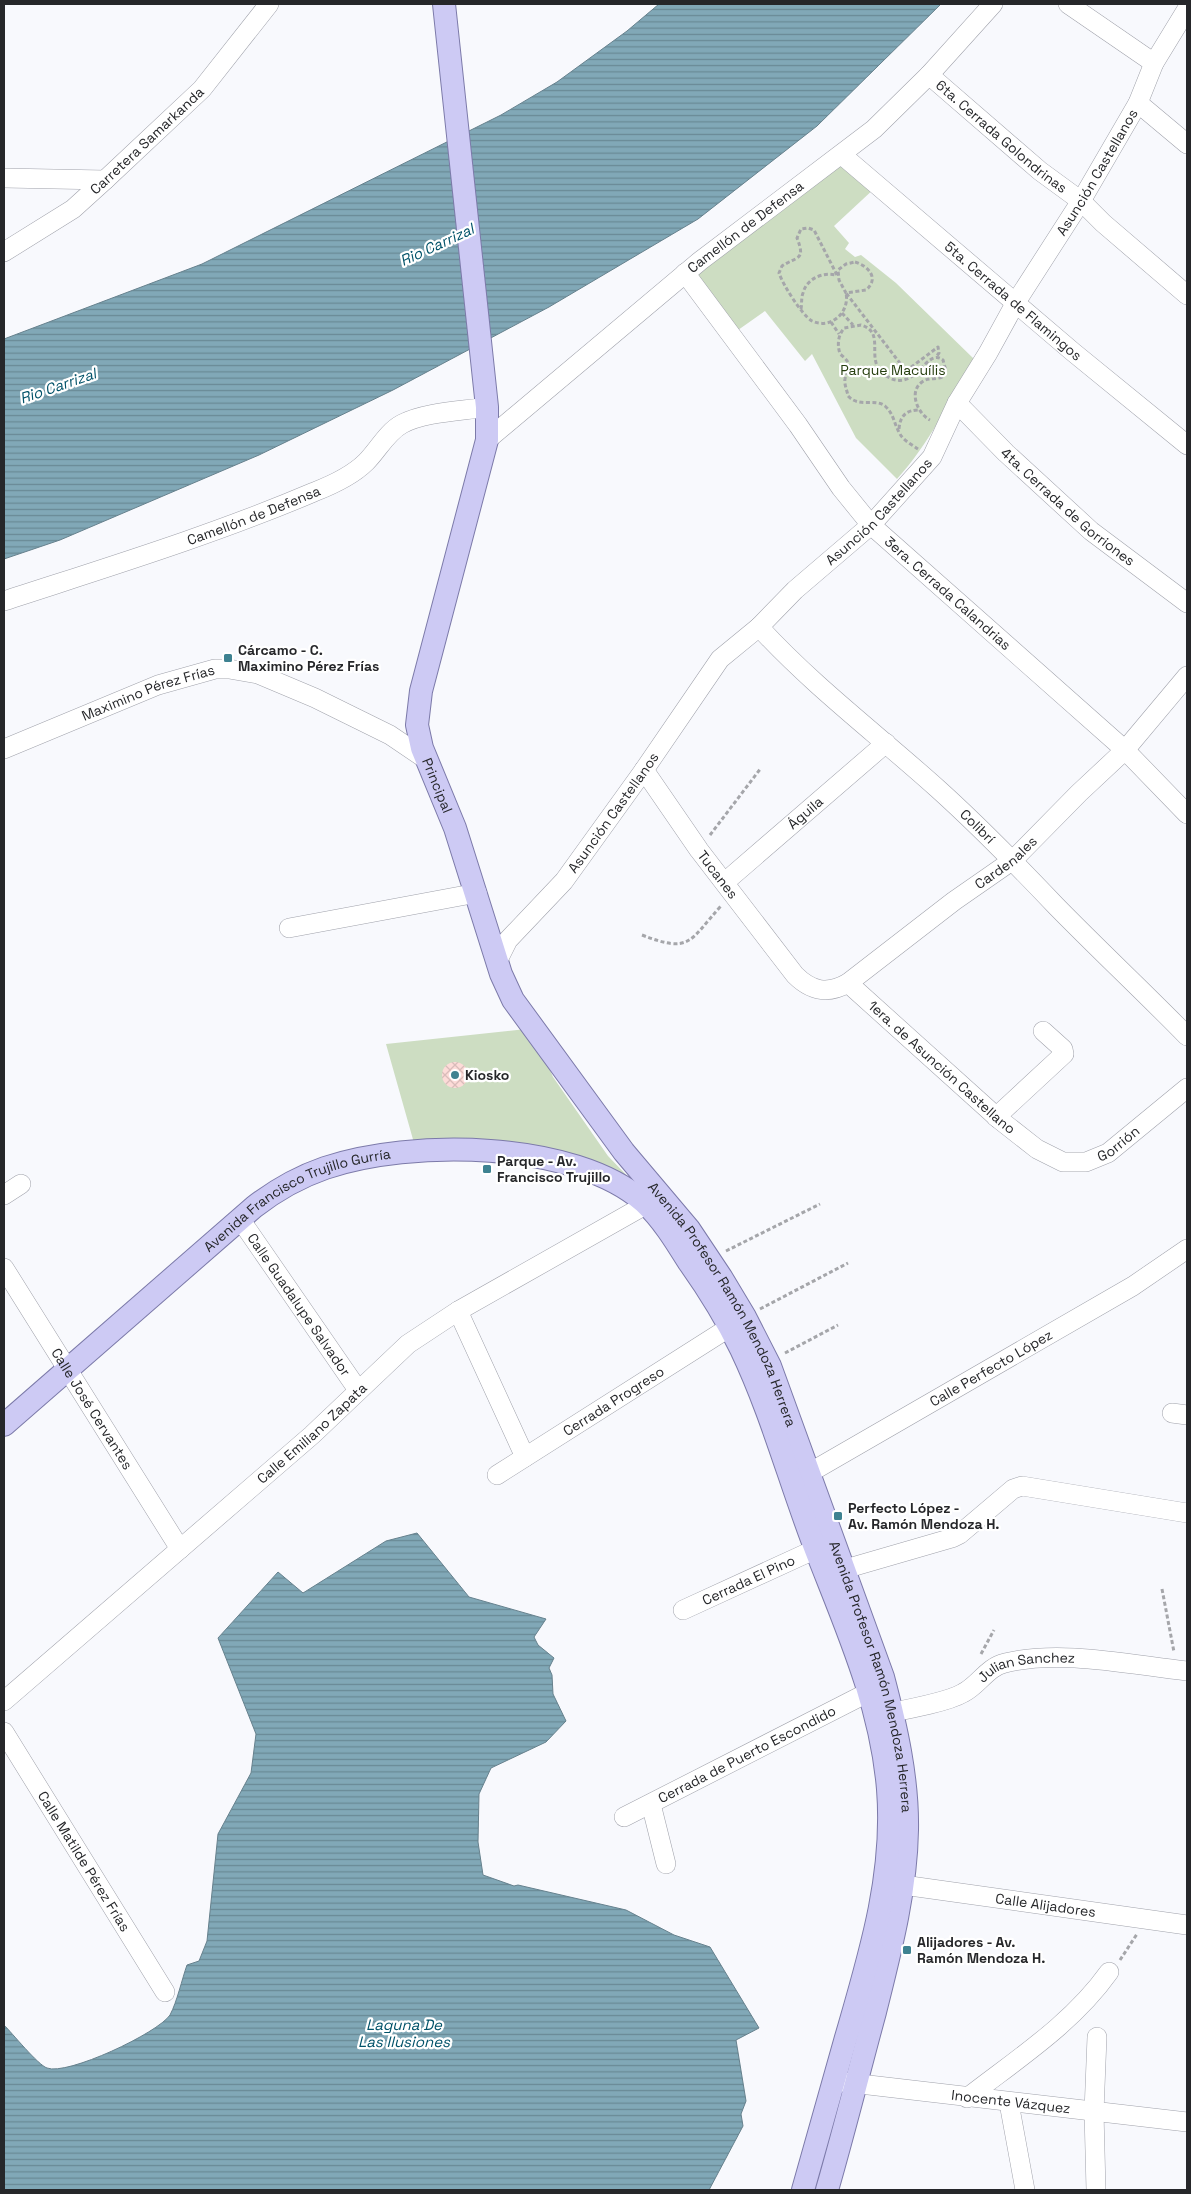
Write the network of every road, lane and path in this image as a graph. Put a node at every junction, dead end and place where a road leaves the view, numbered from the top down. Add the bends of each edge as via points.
1 (269, 4) edge
2 (444, 4) edge
3 (993, 4) edge
4 (1068, 4) edge
5 (1187, 9) edge
6 (1154, 63) junction
7 (929, 75) junction
8 (1138, 103) junction
9 (1187, 144) edge
10 (842, 154) junction
11 (4, 178) edge
12 (104, 180) junction
13 (1081, 201) junction
14 (4, 252) edge
15 (685, 274) junction
16 (837, 275) junction
17 (846, 293) junction
18 (1187, 295) edge
19 (1016, 302) junction
20 (801, 310) junction
21 (842, 313) junction
22 (831, 322) junction
23 (853, 325) junction
24 (840, 334) junction
25 (936, 357) junction
26 (956, 403) junction
27 (487, 407) junction
28 (919, 410) junction
29 (944, 427) junction
30 (898, 432) junction
31 (487, 440) junction
32 (1187, 445) edge
33 (932, 458) junction
34 (872, 525) junction
35 (4, 601) edge
36 (1187, 602) edge
37 (759, 627) junction
38 (1187, 676) edge
39 (886, 743) junction
40 (4, 749) edge
41 (1125, 750) junction
42 (427, 760) junction
43 (761, 768) dead end
44 (644, 770) junction
45 (1187, 814) edge
46 (699, 850) junction
47 (1013, 860) junction
48 (729, 887) junction
49 (476, 893) junction
50 (289, 928) dead end
51 (642, 935) dead end
52 (498, 960) junction
53 (795, 975) joint
54 (848, 983) junction
55 (1043, 1031) dead end
56 (1187, 1036) edge
57 (1187, 1088) edge
58 (996, 1117) junction
59 (1037, 1149) joint
60 (624, 1152) junction
61 (599, 1174) junction
62 (20, 1184) dead end
63 (4, 1195) edge
64 (647, 1204) junction
65 (820, 1204) dead end
66 (240, 1219) junction
67 (1187, 1249) edge
68 (710, 1259) junction
69 (848, 1263) dead end
70 (1166, 1263) junction
71 (1187, 1265) edge
72 (4, 1268) edge
73 (458, 1311) junction
74 (737, 1322) junction
75 (838, 1325) dead end
76 (768, 1362) junction
77 (66, 1370) junction
78 (358, 1390) junction
79 (4, 1425) edge
80 (525, 1457) junction
81 (497, 1475) dead end
82 (801, 1479) junction
83 (1187, 1513) edge
84 (180, 1549) junction
85 (816, 1549) junction
86 (836, 1573) junction
87 (1162, 1589) dead end
88 (683, 1610) dead end
89 (1182, 1670) edge
90 (869, 1692) junction
91 (4, 1701) edge
92 (884, 1714) junction
93 (4, 1732) edge
94 (651, 1804) junction
95 (624, 1817) dead end
96 (666, 1864) dead end
97 (903, 1885) junction
98 (1145, 1919) junction
99 (1187, 1925) edge
100 (1110, 1972) joint
101 (165, 1992) dead end
102 (1097, 2037) dead end
103 (834, 2080) junction
104 (856, 2085) junction
105 (967, 2098) junction
106 (1009, 2103) junction
107 (1094, 2112) junction
108 (1187, 2122) edge
109 (803, 2190) edge
110 (827, 2190) edge
111 (1025, 2190) edge
112 (1096, 2190) edge

1 - 12 street, Carretera Samarkanda via 202,89
2 - 27 main road, Principal
3 - 7 street, Camellón de Defensa
4 - 6 street
5 - 6 street, Asunción Castellanos
6 - 8 street, Asunción Castellanos
7 - 10 street, Camellón de Defensa via 874,129
7 - 13 street, 6ta. Cerrada Golondrinas via 1040,171
8 - 9 street
8 - 13 street, Asunción Castellanos
10 - 15 street, Camellón de Defensa
10 - 19 street, 5ta. Cerrada de Flamingos
11 - 12 street
12 - 14 street, Carretera Samarkanda via 73,209
13 - 18 street, 6ta. Cerrada Golondrinas
13 - 19 street, Asunción Castellanos
15 - 31 street, Camellón de Defensa
15 - 34 street, 3era. Cerrada Calandrias via 841,488
16 - 17 path
16 - 17 path via 841,267 855,262 863,264 871,272 871,283 866,290
16 - 20 path via 821,275 807,285
16 - 20 path via 814,230 801,229 797,238 801,254 782,266 779,273
17 - 21 path via 847,301
17 - 25 path via 906,372 938,347
19 - 26 street, Asunción Castellanos
19 - 32 street, 5ta. Cerrada de Flamingos
20 - 22 path via 812,321
21 - 22 path
21 - 23 path
22 - 24 path
23 - 24 path via 844,328
23 - 25 path via 865,326 873,335 875,362 892,379 909,379 928,360
24 - 30 path via 839,351 849,366 845,382 848,396 862,403 882,404 892,414
25 - 28 path via 945,364 946,371 942,377 925,380 918,388
26 - 29 street, Asunción Castellanos
26 - 36 street, 4ta. Cerrada de Gorriones via 1091,530
27 - 31 main road, Principal
27 - 35 street, Camellón de Defensa via 403,423 393,430 364,465 313,493 181,543
28 - 29 path via 923,416
28 - 30 path via 906,413
29 - 33 street, Asunción Castellanos
30 - 33 path
31 - 42 main road, Principal via 419,697 417,725
33 - 34 street, Asunción Castellanos
34 - 37 street, Asunción Castellanos via 795,590
34 - 41 street, 3era. Cerrada Calandrias
37 - 39 street, Colibrí via 789,660
37 - 44 street, Asunción Castellanos via 720,659
38 - 41 street, Cardenales
39 - 47 street, Colibrí
39 - 48 street, Águila
40 - 42 street, Maximino Pérez Frías via 158,685 208,671 229,669 258,674 315,698 390,735
41 - 45 street, 3era. Cerrada Calandrias
41 - 47 street, Cardenales
42 - 49 main road, Principal via 448,806
43 - 46 path
44 - 46 street, Tucanes
44 - 52 street, Asunción Castellanos via 564,881 508,940
46 - 48 street, Tucanes
47 - 54 street, Cardenales
47 - 56 street, Colibrí
48 - 51 path via 693,937 684,944 670,945
48 - 53 street, Tucanes
49 - 50 street
49 - 52 main road, Principal
52 - 60 main road, Principal via 513,1000
53 - 54 street, Cardenales via 806,986 822,991
54 - 58 street, 1era. de Asunción Castellano
55 - 58 street via 1064,1049 1064,1054
57 - 59 street, Gorrión via 1120,1145 1097,1159 1074,1164
58 - 59 street, 1era. de Asunción Castellano
60 - 61 main road via 623,1163 617,1171
60 - 68 main road, Avenida Profesor Ramón Mendoza Herrera via 689,1228
61 - 64 main road, Avenida Francisco Trujillo Gurría
61 - 66 main road, Avenida Francisco Trujillo Gurría via 553,1160 506,1153 445,1151 385,1154 305,1175 270,1195
62 - 63 street
64 - 73 street, Calle Emiliano Zapata
64 - 74 main road, Avenida Profesor Ramón Mendoza Herrera
65 - 68 path
66 - 77 main road, Avenida Francisco Trujillo Gurría
66 - 78 street, Calle Guadalupe Salvador
67 - 70 street, Calle Perfecto López
68 - 74 main road, Avenida Profesor Ramón Mendoza Herrera
69 - 74 path
70 - 71 street
70 - 82 street, Calle Perfecto López via 1133,1286
72 - 77 street, Calle José Cervantes
73 - 78 street, Calle Emiliano Zapata via 408,1344
73 - 80 street
74 - 76 main road, Avenida Profesor Ramón Mendoza Herrera
74 - 80 street, Cerrada Progreso
74 - 82 main road, Avenida Profesor Ramón Mendoza Herrera via 756,1386
75 - 76 path
76 - 82 main road, Avenida Profesor Ramón Mendoza Herrera
77 - 79 main road, Avenida Francisco Trujillo Gurría
77 - 84 street, Calle José Cervantes
78 - 84 street, Calle Emiliano Zapata
80 - 81 street, Cerrada Progreso
82 - 85 main road, Avenida Profesor Ramón Mendoza Herrera
82 - 86 main road, Avenida Profesor Ramón Mendoza Herrera
83 - 86 street via 1022,1486 1013,1489 952,1538
84 - 91 street, Calle Emiliano Zapata
85 - 86 main road, Avenida Profesor Ramón Mendoza Herrera
85 - 88 street, Cerrada El Pino
86 - 90 main road, Avenida Profesor Ramón Mendoza Herrera via 842,1613
86 - 92 main road, Avenida Profesor Ramón Mendoza Herrera via 874,1649
87 - 89 path
89 - 92 street, Julian Sanchez via 1092,1659 1007,1662 989,1670 976,1684 957,1696
90 - 92 main road, Avenida Profesor Ramón Mendoza Herrera
90 - 94 street, Cerrada de Puerto Escondido
92 - 97 main road, Avenida Profesor Ramón Mendoza Herrera via 906,1799 908,1828
92 - 103 main road, Avenida Profesor Ramón Mendoza Herrera via 889,1843 886,1873 876,1929
93 - 101 street, Calle Matilde Pérez Frías
94 - 95 street, Cerrada de Puerto Escondido
94 - 96 street
97 - 98 street, Calle Alijadores
97 - 104 main road, Avenida Profesor Ramón Mendoza Herrera
98 - 99 street, Calle Alijadores
98 - 100 path via 1132,1945
100 - 105 street via 1066,2021
102 - 107 street
103 - 104 street, Inocente Vázquez
103 - 109 main road, Avenida Profesor Ramón Mendoza Herrera
104 - 105 street, Inocente Vázquez
104 - 110 main road, Avenida Profesor Ramón Mendoza Herrera
105 - 106 street, Inocente Vázquez
106 - 107 street, Inocente Vázquez
106 - 111 street
107 - 108 street, Inocente Vázquez
107 - 112 street

